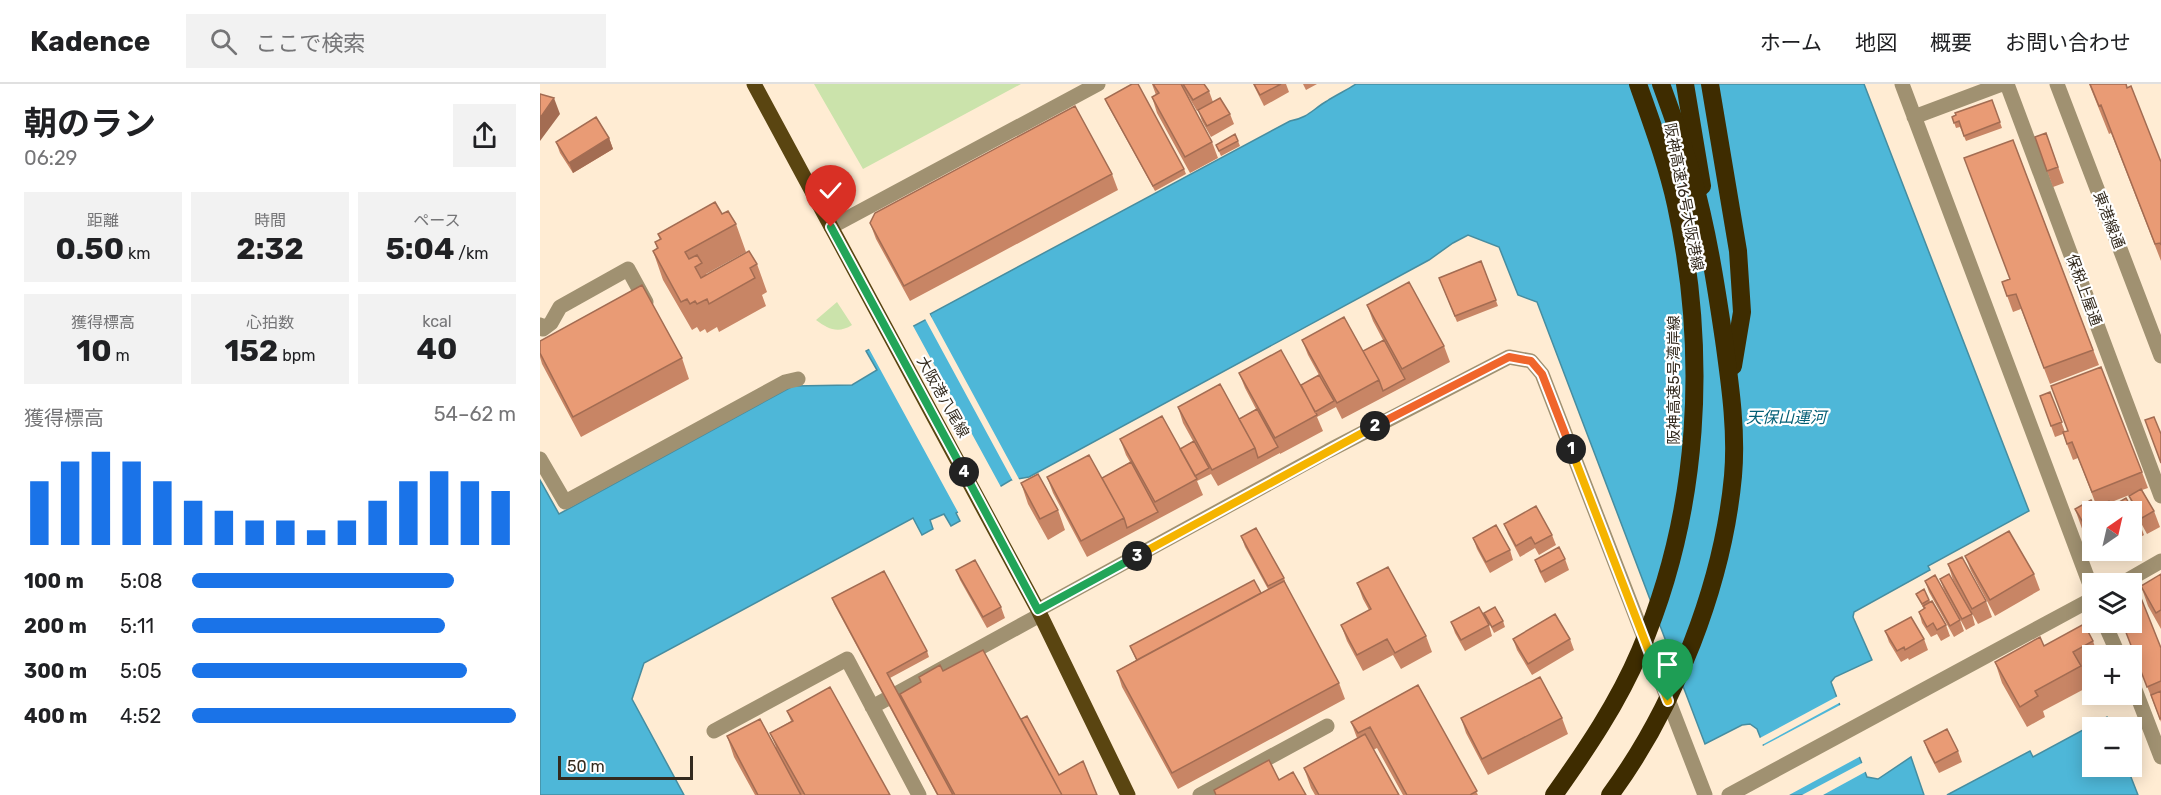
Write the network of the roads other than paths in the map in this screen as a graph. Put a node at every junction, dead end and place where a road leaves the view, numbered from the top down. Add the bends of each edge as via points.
1 (754, 84) edge
2 (1098, 84) edge
3 (1638, 84) edge
4 (1644, 84) edge
5 (1661, 84) edge
6 (1685, 84) edge
7 (1710, 84) edge
8 (1902, 84) edge
9 (2002, 84) edge
10 (2007, 84) edge
11 (2057, 84) edge
12 (1914, 117) junction
13 (831, 227) junction
14 (627, 312) edge
15 (540, 325) edge
16 (2161, 356) edge
17 (1733, 366) junction
18 (798, 379) dead end
19 (540, 459) edge
20 (2161, 496) edge
21 (2161, 561) edge
22 (2086, 573) edge
23 (2140, 573) edge
24 (2082, 604) edge
25 (1039, 613) junction
26 (2141, 705) edge
27 (872, 707) junction
28 (1327, 726) dead end
29 (714, 731) dead end
30 (2161, 757) edge
31 (919, 795) edge
32 (1128, 795) edge
33 (1200, 795) edge
34 (1545, 795) edge
35 (1554, 795) edge
36 (1603, 795) edge
37 (1610, 795) edge
38 (1705, 795) edge
39 (1729, 795) edge

1 - 13 main road, 大阪港八尾線
2 - 13 street
3 - 35 highway, 阪神高速5号湾岸線, bridge via 1663,154 1684,247 1694,340 1693,443 1675,549 1640,653 1584,753
4 - 34 highway, 阪神高速16号大阪港線, bridge via 1678,248 1686,330 1686,443 1667,549 1632,650 1607,700
5 - 37 highway, bridge via 1692,175 1718,298 1731,389 1733,475 1715,569 1696,632 1659,714
6 - 17 highway, bridge
7 - 17 highway via 1738,251 1742,312
8 - 12 street
9 - 12 street
10 - 20 street, 保税上屋通
11 - 16 street, 東港線通
12 - 22 street
13 - 25 main road, 大阪港八尾線
14 - 15 street via 646,302 628,269 560,307 551,323 543,328
17 - 36 highway, bridge via 1730,450 1721,520 1708,575 1676,668
18 - 19 street via 785,382 565,502
21 - 23 street
24 - 39 street
25 - 27 street
25 - 32 main road, 大阪港八尾線
25 - 38 street via 1328,451 1509,357 1531,361 1542,374
26 - 30 street
27 - 29 street via 847,659
27 - 31 street
28 - 33 street

